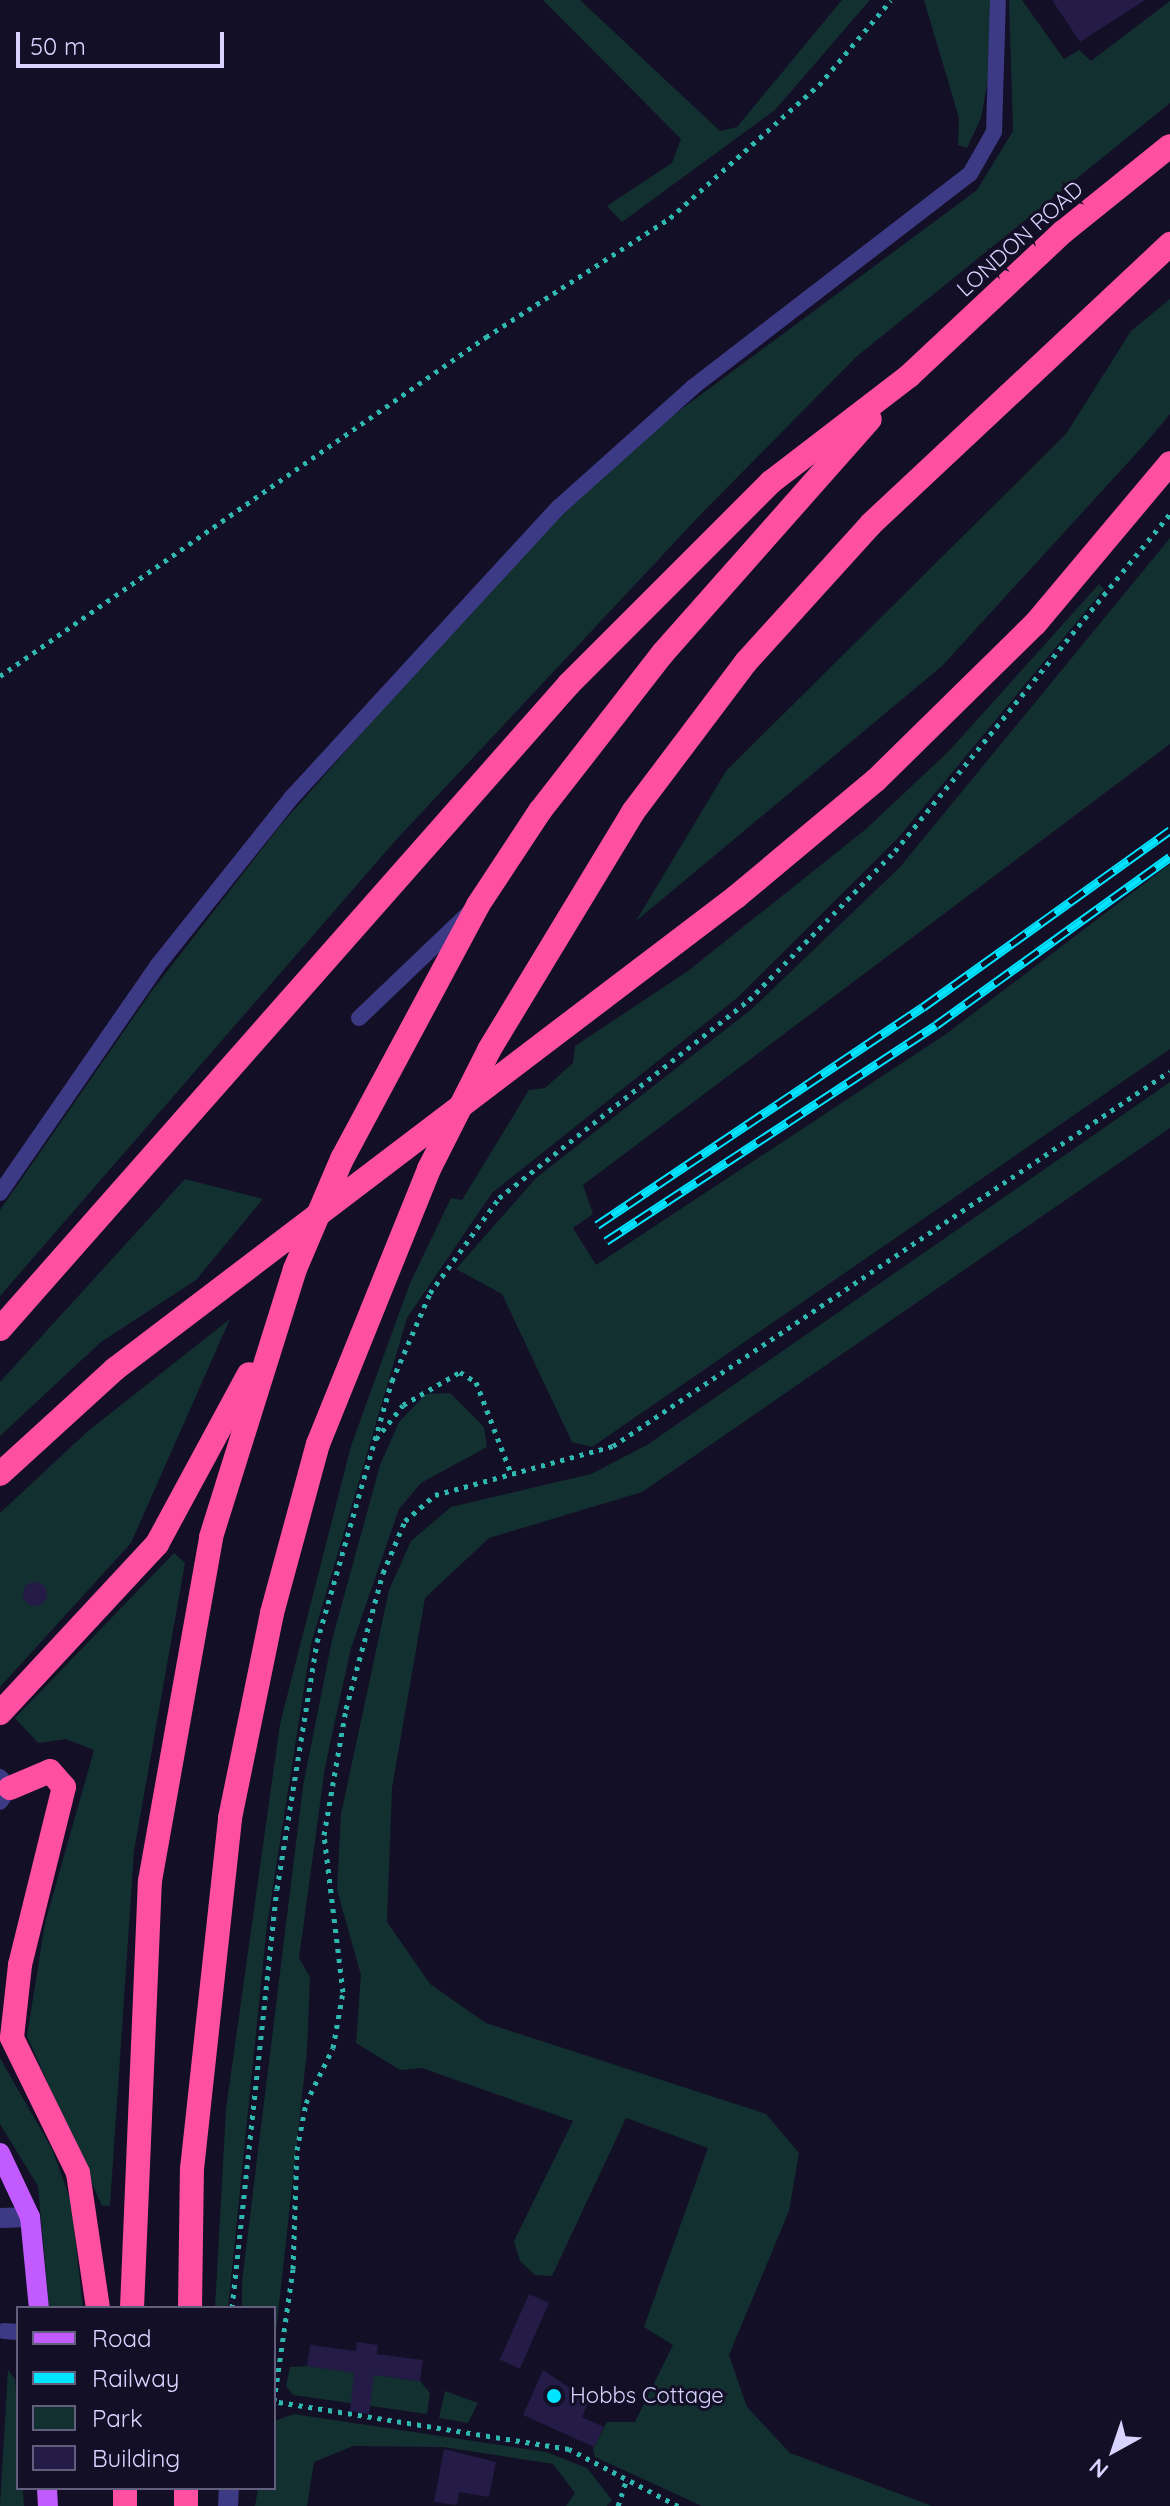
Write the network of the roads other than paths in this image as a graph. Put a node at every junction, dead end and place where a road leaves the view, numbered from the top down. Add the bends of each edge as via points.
1 (998, 0) edge
2 (1170, 146) edge
3 (1170, 244) edge
4 (909, 376) junction
5 (1170, 463) edge
6 (478, 905) junction
7 (359, 1018) dead end
8 (0, 1193) edge
9 (0, 1329) edge
10 (270, 1337) junction
11 (0, 1474) edge
12 (0, 1713) edge
13 (3, 1789) edge
14 (0, 2153) edge
15 (30, 2217) junction
16 (0, 2218) edge
17 (39, 2306) edge
18 (98, 2306) edge
19 (132, 2306) edge
20 (190, 2306) edge

1 - 8 lane via 994,132 970,174 693,387 559,507 292,797 157,966
2 - 4 highway, LONDON ROAD via 1063,232
3 - 20 highway, bridge via 871,524 746,662 633,812 489,1050 429,1169 318,1444 272,1613 230,1818 192,2169
4 - 6 highway via 663,653 540,811
4 - 9 highway via 771,482 569,684
5 - 11 highway via 1035,624 876,780 711,916 115,1369
6 - 7 lane
6 - 10 highway, bridge via 342,1159
10 - 12 highway via 157,1544
10 - 19 highway via 211,1537 150,1881
13 - 18 highway via 50,1771 64,1787 20,1965 12,2038 78,2173
14 - 15 main road
15 - 16 street
15 - 17 main road

